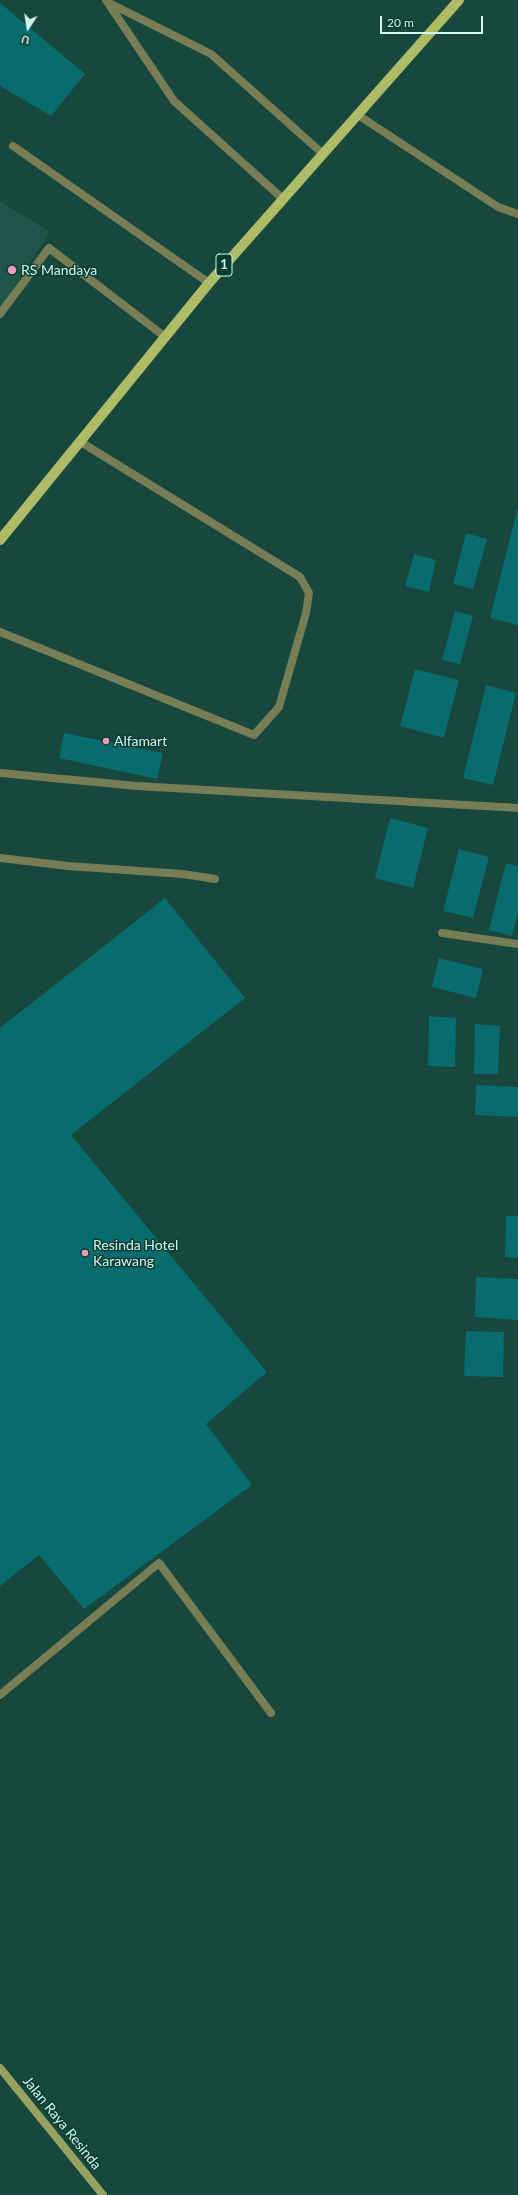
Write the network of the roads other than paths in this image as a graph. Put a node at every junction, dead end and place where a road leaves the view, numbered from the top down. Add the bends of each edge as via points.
1 (459, 0) edge
2 (107, 1) edge
3 (358, 115) junction
4 (13, 146) dead end
5 (323, 154) junction
6 (283, 199) junction
7 (518, 214) edge
8 (209, 283) junction
9 (0, 314) edge
10 (164, 336) junction
11 (79, 441) junction
12 (0, 540) edge
13 (0, 632) edge
14 (0, 773) edge
15 (518, 808) edge
16 (0, 858) edge
17 (215, 879) dead end
18 (442, 933) dead end
19 (518, 944) edge
20 (0, 1695) edge
21 (271, 1713) dead end
22 (0, 2068) edge
23 (103, 2195) edge

1 - 3 main road, 1
2 - 5 street via 211,54
2 - 6 street via 174,101
3 - 5 main road, 1
3 - 7 street via 498,207
4 - 8 street
5 - 6 main road, 1
6 - 8 main road, 1
8 - 10 main road, 1
9 - 10 street via 49,248
10 - 11 main road, 1
11 - 12 main road, 1
11 - 13 street via 300,577 309,593 306,613 279,707 254,735
14 - 15 street via 137,786
16 - 17 street
18 - 19 street
20 - 21 street via 159,1563
22 - 23 street, Jalan Raya Resinda

